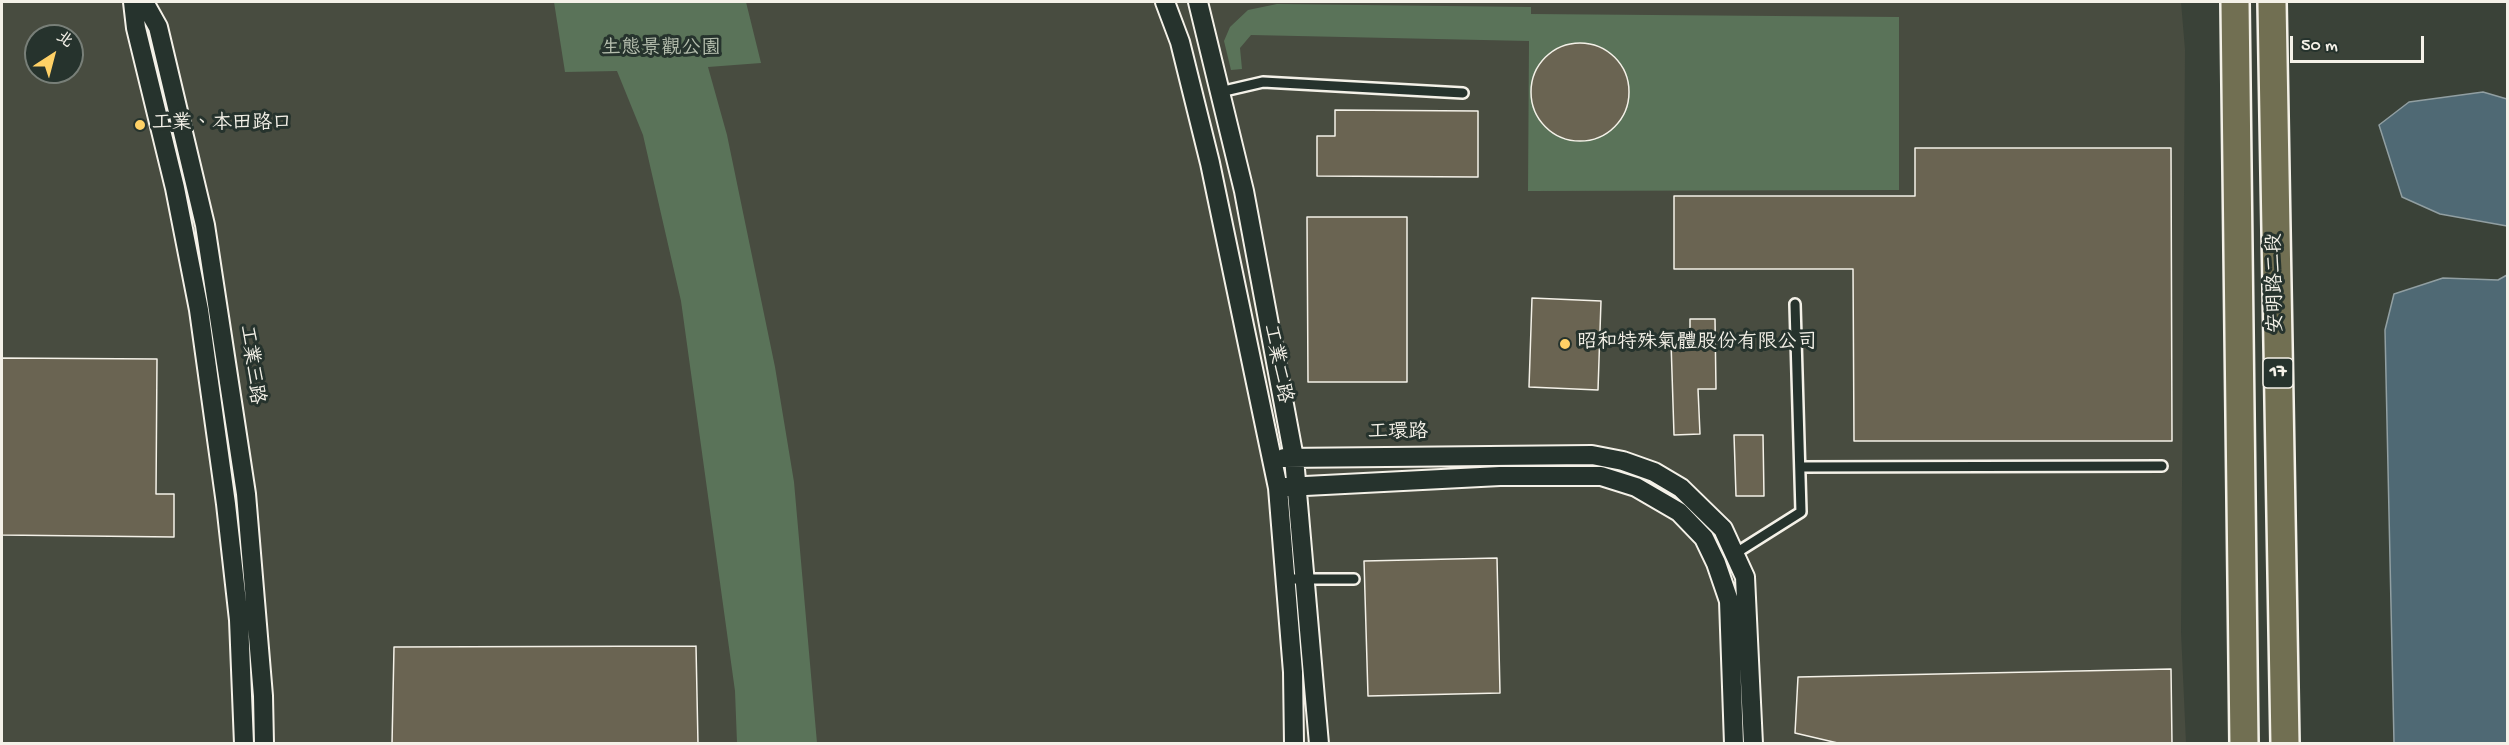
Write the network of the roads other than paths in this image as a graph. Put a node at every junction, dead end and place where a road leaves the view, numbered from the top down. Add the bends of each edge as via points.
1 (133, 2) edge
2 (144, 2) edge
3 (1165, 2) edge
4 (1198, 2) edge
5 (2235, 2) edge
6 (2272, 2) edge
7 (1220, 92) junction
8 (1463, 93) dead end
9 (205, 225) junction
10 (183, 229) junction
11 (1260, 279) junction
12 (1237, 282) junction
13 (215, 286) junction
14 (195, 290) junction
15 (1795, 304) dead end
16 (1525, 455) junction
17 (1272, 458) junction
18 (1294, 458) junction
19 (2162, 466) dead end
20 (1800, 467) junction
21 (1525, 476) junction
22 (1297, 486) junction
23 (1278, 488) junction
24 (1736, 553) junction
25 (1716, 563) junction
26 (1286, 579) junction
27 (1306, 579) junction
28 (1354, 579) dead end
29 (248, 633) junction
30 (244, 744) edge
31 (264, 744) edge
32 (1294, 744) edge
33 (1319, 744) edge
34 (1734, 744) edge
35 (1753, 744) edge
36 (2244, 744) edge
37 (2285, 744) edge

1 - 10 street, 工業三路
2 - 9 street, 工業三路 via 158,27
3 - 12 street, 工業二路 via 1180,42
4 - 7 street, 工業二路
5 - 36 main road, 安明路二段 / 17
6 - 37 main road, 安明路二段 / 17
7 - 8 lane via 1263,82
7 - 11 street, 工業二路
9 - 10 street
9 - 13 street, 工業三路
10 - 14 street, 工業三路
11 - 12 street
11 - 18 street, 工業二路
12 - 17 street, 工業二路
13 - 14 street
13 - 29 street, 工業三路 via 246,494
14 - 29 street, 工業三路
15 - 20 lane
16 - 18 street, 工環路
16 - 21 street
16 - 24 street, 工環路 via 1592,455 1654,472 1681,488 1704,509 1723,529
17 - 18 street, 工環路
17 - 23 street, 工業二路
18 - 22 street, 工業二路
19 - 20 lane
20 - 24 lane via 1801,512
21 - 22 street
21 - 25 street via 1601,476 1636,487 1679,512 1704,538
22 - 23 street
22 - 27 street, 工業二路
23 - 26 street, 工業二路
24 - 25 street
24 - 35 street, 工環路 via 1749,605
25 - 34 street via 1729,601
26 - 27 lane
26 - 32 street, 工業二路
27 - 28 lane
27 - 33 street, 工業二路
29 - 30 street, 工業三路
29 - 31 street, 工業三路

